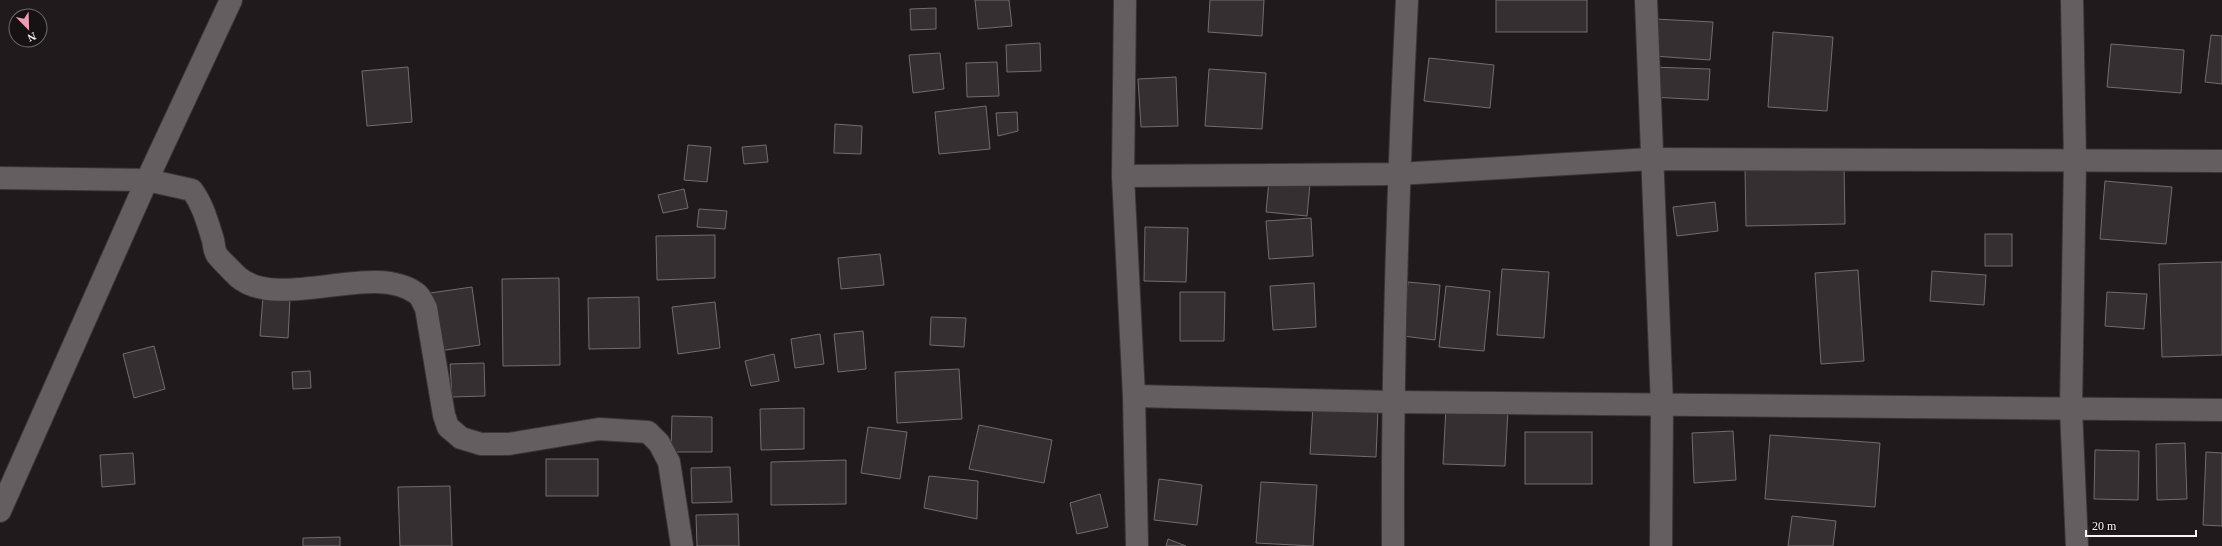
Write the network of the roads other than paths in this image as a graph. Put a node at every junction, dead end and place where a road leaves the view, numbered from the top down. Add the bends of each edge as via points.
1 (231, 0) edge
2 (1125, 0) edge
3 (1407, 0) edge
4 (1646, 0) edge
5 (2072, 0) edge
6 (1652, 159) junction
7 (2075, 160) junction
8 (2222, 161) edge
9 (1398, 174) junction
10 (1123, 176) junction
11 (0, 178) edge
12 (147, 180) junction
13 (1134, 396) junction
14 (1392, 402) junction
15 (1662, 405) junction
16 (2071, 408) junction
17 (2222, 410) edge
18 (0, 511) edge
19 (682, 546) edge
20 (1137, 546) edge
21 (1393, 546) edge
22 (1661, 546) edge
23 (2077, 546) edge

1 - 12 street
2 - 10 street
3 - 9 street
4 - 6 street
5 - 7 street
6 - 7 street
6 - 9 street
6 - 15 street
7 - 8 street
7 - 16 street
9 - 10 street
9 - 14 street
10 - 13 street
11 - 12 street
12 - 18 street
12 - 19 street via 192,190 202,203 217,255 237,276 251,285 292,290 355,283 383,283 401,285 417,293 426,308 444,415 448,427 461,438 482,444 509,444 599,429 648,432 660,442 668,462
13 - 14 street
13 - 20 street
14 - 15 street
14 - 21 street
15 - 16 street
15 - 22 street
16 - 17 street
16 - 23 street

